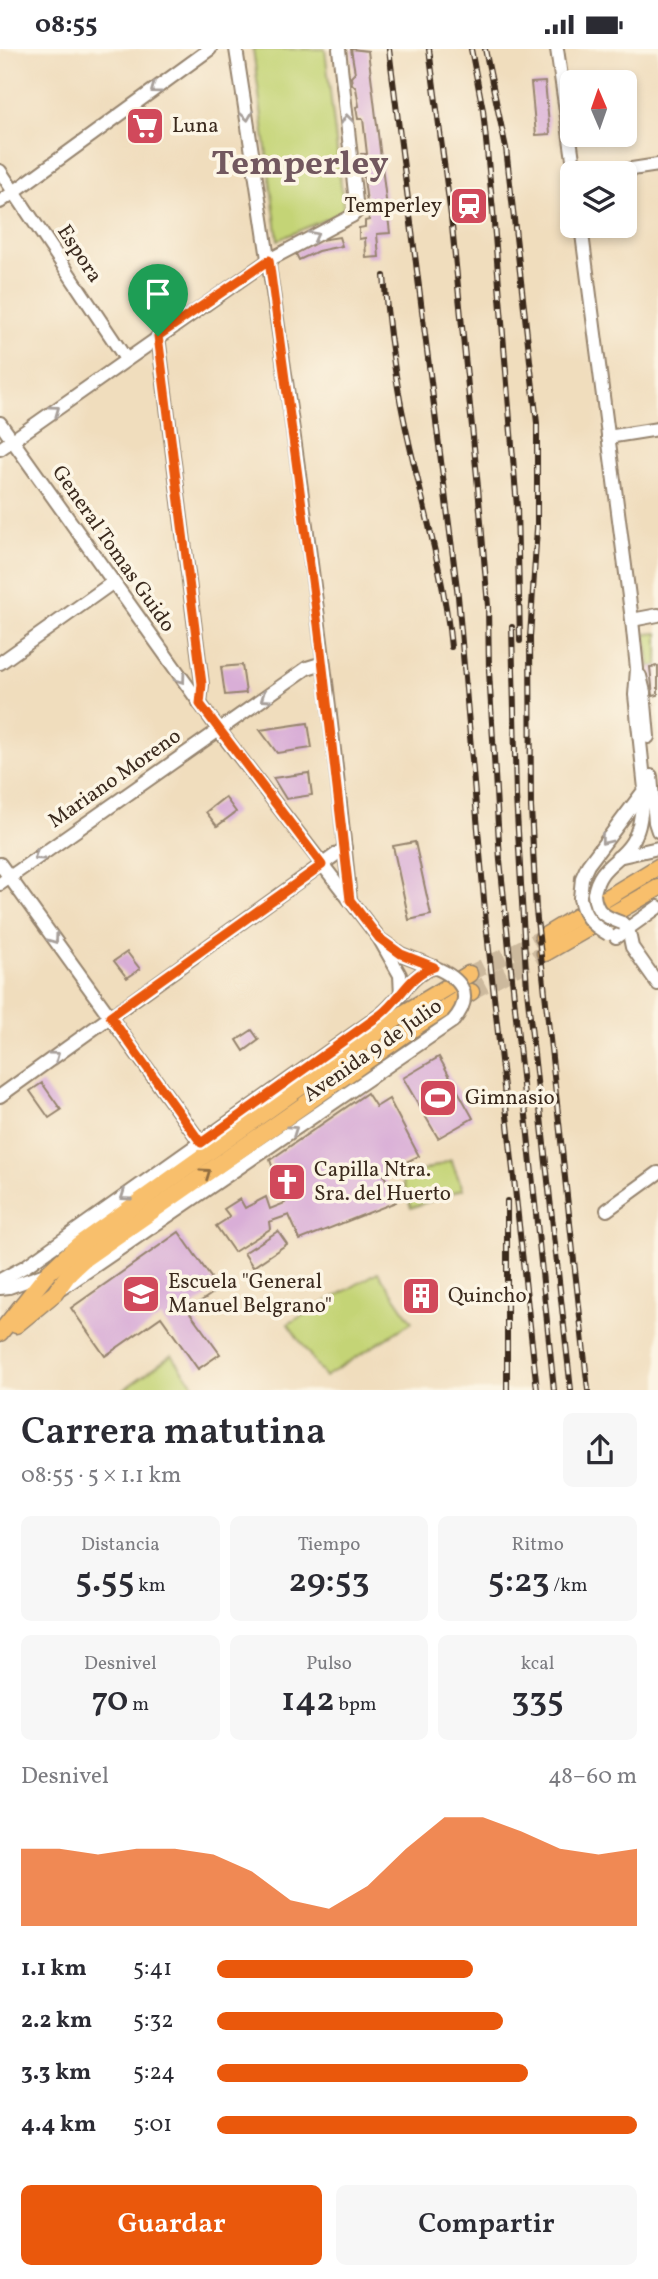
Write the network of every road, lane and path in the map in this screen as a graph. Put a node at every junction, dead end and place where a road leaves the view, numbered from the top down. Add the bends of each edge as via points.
1 (210, 49) edge
2 (236, 49) edge
3 (339, 49) edge
4 (557, 49) edge
5 (573, 161) edge
6 (658, 165) edge
7 (637, 168) edge
8 (0, 171) edge
9 (15, 191) junction
10 (0, 202) edge
11 (583, 238) edge
12 (269, 260) junction
13 (158, 336) junction
14 (126, 359) junction
15 (0, 423) edge
16 (658, 429) edge
17 (608, 437) junction
18 (13, 440) junction
19 (0, 449) edge
20 (112, 583) junction
21 (658, 615) edge
22 (632, 620) junction
23 (0, 663) edge
24 (323, 663) junction
25 (200, 704) junction
26 (219, 730) junction
27 (648, 787) junction
28 (658, 831) edge
29 (345, 848) junction
30 (658, 848) edge
31 (618, 857) junction
32 (0, 864) edge
33 (322, 865) junction
34 (658, 867) edge
35 (5, 881) edge
36 (658, 888) edge
37 (350, 900) junction
38 (658, 907) edge
39 (625, 925) junction
40 (612, 936) junction
41 (379, 938) junction
42 (632, 947) junction
43 (434, 967) junction
44 (469, 974) tunnel mouth
45 (658, 984) edge
46 (471, 992) tunnel mouth
47 (401, 995) junction
48 (110, 1016) junction
49 (0, 1096) edge
50 (201, 1143) junction
51 (658, 1173) edge
52 (607, 1210) dead end
53 (48, 1273) junction
54 (0, 1280) edge
55 (0, 1288) edge
56 (55, 1293) junction
57 (0, 1335) edge

1 -> 9 street
2 -> 12 street
12 -> 3 street via 357,211
4 - 5 street
6 - 7 street
8 - 9 street, Espora
9 - 10 street
9 - 14 street, Espora
11 - 17 street
12 - 13 street
12 - 24 street
13 - 14 street
13 - 25 street via 202,684
18 -> 14 street
15 - 18 street, General Tomas Guido
16 - 17 street
17 - 22 street
18 - 19 street
18 - 20 street, General Tomas Guido
20 - 23 street
20 -> 25 street, General Tomas Guido
21 - 22 street
22 - 27 street via 635,695
24 -> 26 street, Mariano Moreno via 307,668
24 - 29 street
25 - 26 street, General Tomas Guido
26 - 33 street, General Tomas Guido
26 -> 35 street, Mariano Moreno
27 - 28 street
27 - 31 street via 638,829
27 -> 40 street, bridge via 582,877 584,913 589,922
29 - 33 street
29 - 37 street
30 - 31 street
31 - 39 street, bridge via 601,873 594,894 599,911
32 - 35 street
33 - 37 street, General Tomas Guido
33 - 48 street
34 - 36 main road via 544,945
35 -> 48 street
37 - 41 street, General Tomas Guido
38 - 39 street
39 - 40 street
39 - 42 street
40 - 42 street
41 - 43 street via 401,954
41 - 47 street via 400,975
42 - 45 street
43 - 47 street, Avenida 9 de Julio via 416,974
56 -> 43 street, Avenida 9 de Julio, bridge via 453,1021 464,1005 463,989 455,978
44 - 53 main road via 406,1011 78,1245
56 -> 46 main road via 83,1259
47 - 50 street, Avenida 9 de Julio via 380,1015
49 -> 48 street
48 - 50 street
50 -> 54 street, Avenida 9 de Julio
51 - 52 street
53 - 55 street
53 - 57 main road
56 - 57 main road

